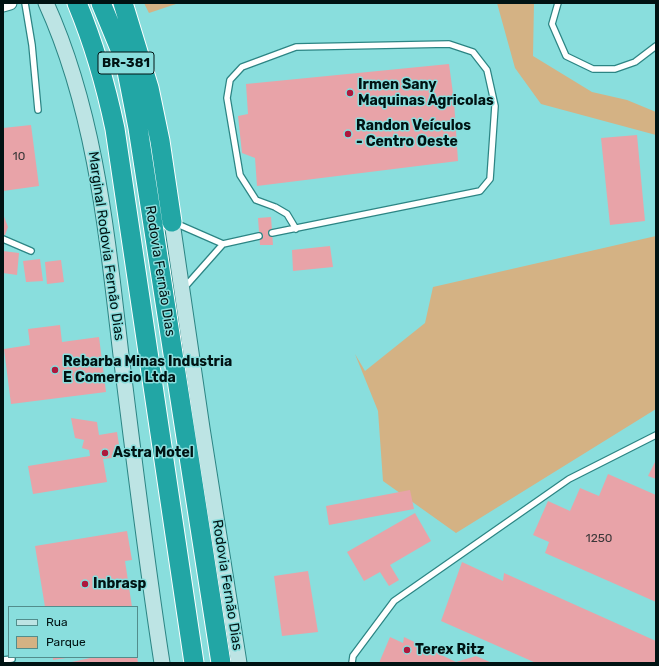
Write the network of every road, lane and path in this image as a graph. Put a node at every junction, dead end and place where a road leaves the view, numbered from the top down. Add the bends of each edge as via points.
1 (10, 3) edge
2 (25, 3) edge
3 (46, 3) edge
4 (77, 3) edge
5 (101, 3) edge
6 (122, 3) edge
7 (558, 3) edge
8 (3, 5) edge
9 (656, 46) edge
10 (38, 110) dead end
11 (172, 222) junction
12 (296, 229) junction
13 (272, 233) dead end
14 (260, 236) dead end
15 (3, 239) edge
16 (223, 244) junction
17 (31, 251) dead end
18 (182, 290) junction
19 (656, 435) edge
20 (12, 659) dead end
21 (3, 660) edge
22 (162, 663) edge
23 (194, 663) edge
24 (221, 663) edge
25 (239, 663) edge
26 (352, 663) edge

1 - 8 street
2 - 10 lane
3 - 22 main road, Marginal Rodovia Fernão Dias via 74,74 90,135 110,256 143,538
4 - 23 highway, Rodovia Fernão Dias / BR-381 via 101,69 115,129
5 - 24 highway, Rodovia Fernão Dias / BR-381 via 125,61 138,128
6 - 11 highway via 149,88
7 - 9 lane via 552,24 566,56 593,69 622,67 635,62
11 - 16 lane
11 - 18 main road, Rodovia Fernão Dias
12 - 12 lane via 480,191 490,179 494,106 487,70 473,52 449,44 296,47 242,67 230,80 227,98 240,175 256,200 287,214
12 - 13 lane
14 - 16 lane
15 - 17 lane
16 - 18 lane
18 - 25 main road, Rodovia Fernão Dias
19 - 26 lane via 569,479 394,601 353,656
20 - 21 lane

